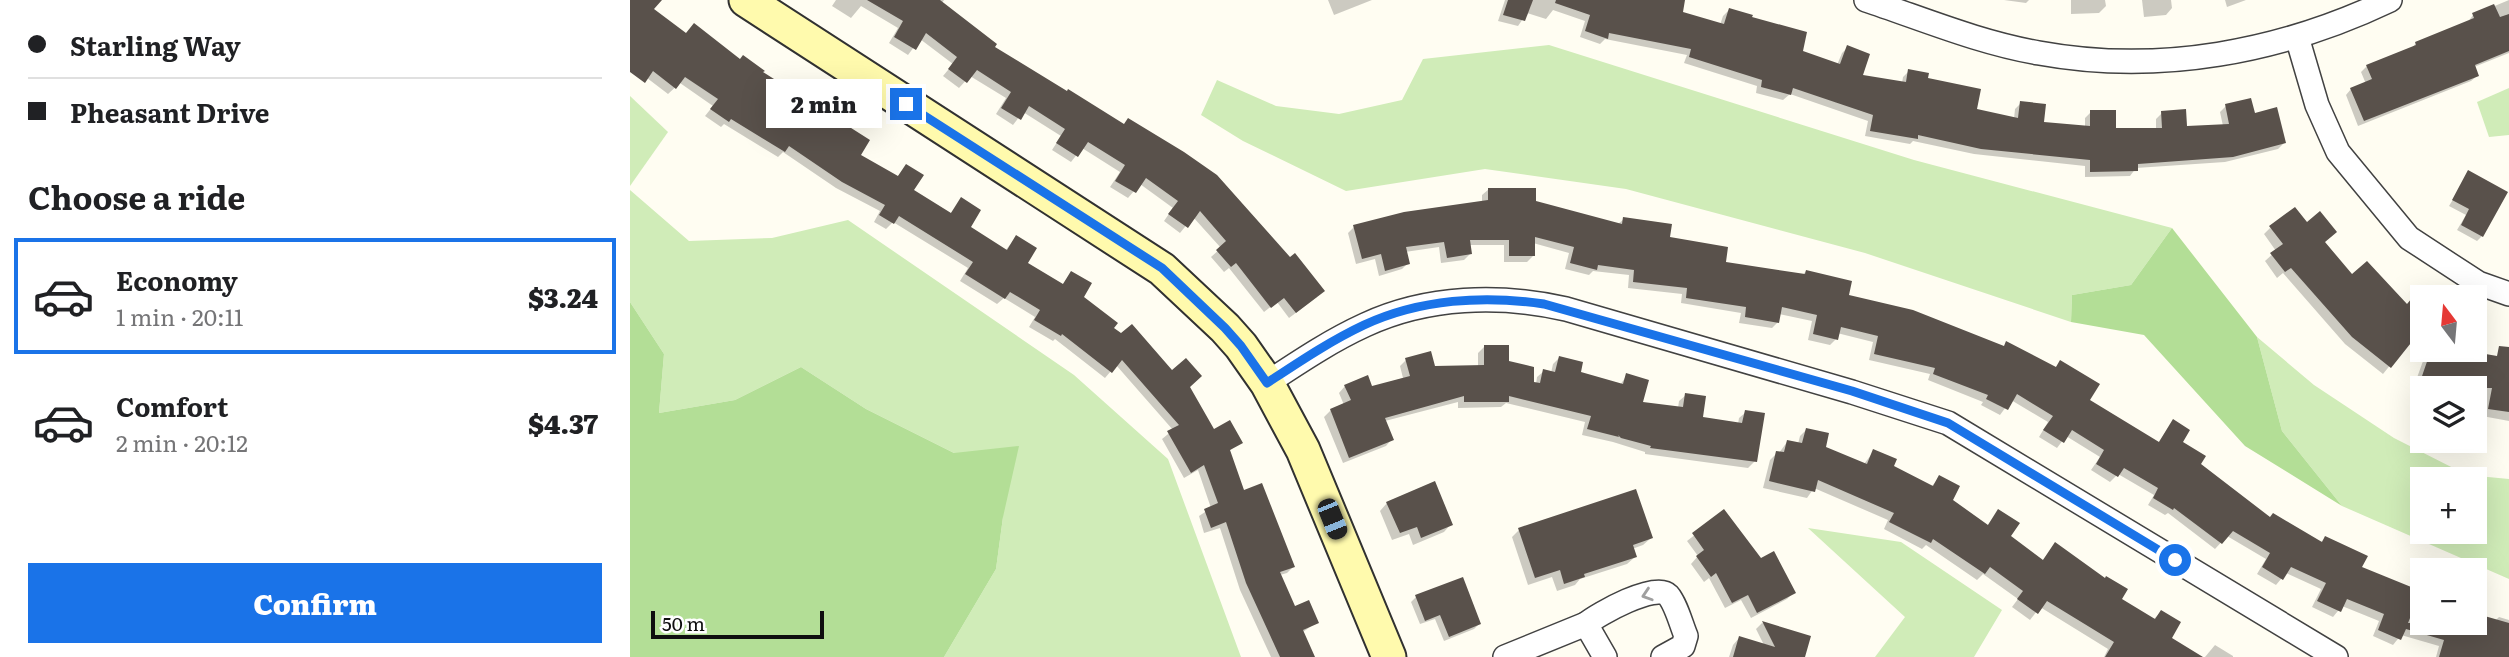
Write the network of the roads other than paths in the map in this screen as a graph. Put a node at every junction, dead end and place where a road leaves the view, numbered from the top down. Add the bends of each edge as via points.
1 (746, 0) edge
2 (1866, 0) edge
3 (2390, 0) edge
4 (2297, 37) junction
5 (2509, 294) edge
6 (1267, 383) junction
7 (1586, 624) junction
8 (1389, 657) edge
9 (1505, 657) edge
10 (1605, 657) edge
11 (1662, 657) edge
12 (2336, 657) edge

1 - 6 street via 1162,268 1233,337
2 - 4 street via 2009,47 2072,58 2176,60
3 - 4 street
4 - 5 street via 2317,105 2338,152 2400,228 2478,283
6 - 8 street via 1303,450
6 - 12 street via 1367,324 1421,307 1497,300 1566,309 1948,423
7 - 9 street
7 - 10 street
11 -> 7 street via 1686,642 1665,592 1650,592

